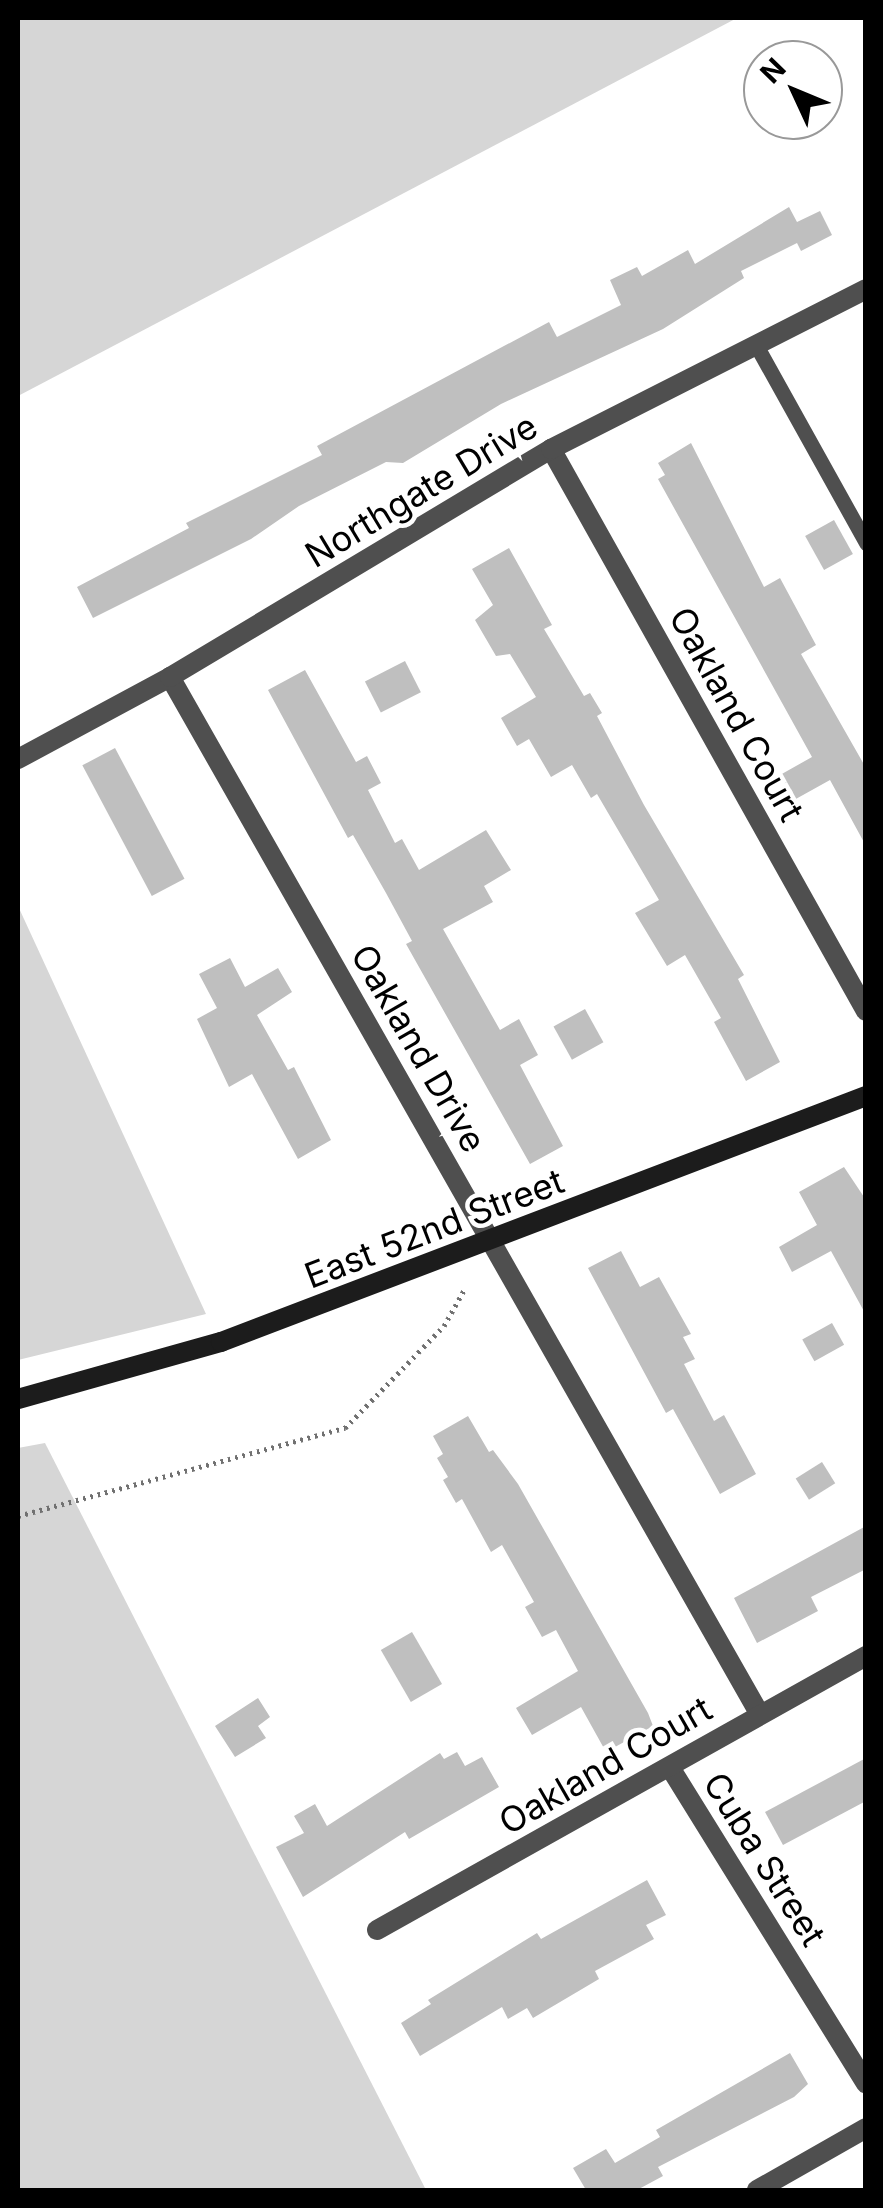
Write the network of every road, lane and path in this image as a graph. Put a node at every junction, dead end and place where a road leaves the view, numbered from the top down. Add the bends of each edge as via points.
1 (866, 289) edge
2 (756, 344) junction
3 (551, 449) junction
4 (866, 542) edge
5 (170, 677) junction
6 (18, 759) edge
7 (866, 1010) edge
8 (866, 1096) edge
9 (492, 1241) junction
10 (464, 1290) dead end
11 (18, 1398) edge
12 (18, 1516) edge
13 (866, 1656) edge
14 (759, 1713) junction
15 (671, 1769) junction
16 (376, 1930) dead end
17 (866, 2084) edge
18 (866, 2128) edge
19 (757, 2190) edge

1 - 2 street, Northgate Drive
2 - 3 street, Northgate Drive
2 - 4 lane
3 - 5 street, Northgate Drive
3 - 7 street, Oakland Court
5 - 6 street, Northgate Drive
5 - 9 street, Oakland Drive
8 - 9 main road, East 52nd Street
9 - 11 main road, East 52nd Street via 222,1342
9 - 14 street, Oakland Drive
10 - 12 path via 444,1326 345,1428
13 - 14 street, Oakland Court
14 - 15 street, Oakland Court
15 - 16 street, Oakland Court
15 - 17 street, Cuba Street
18 - 19 street

